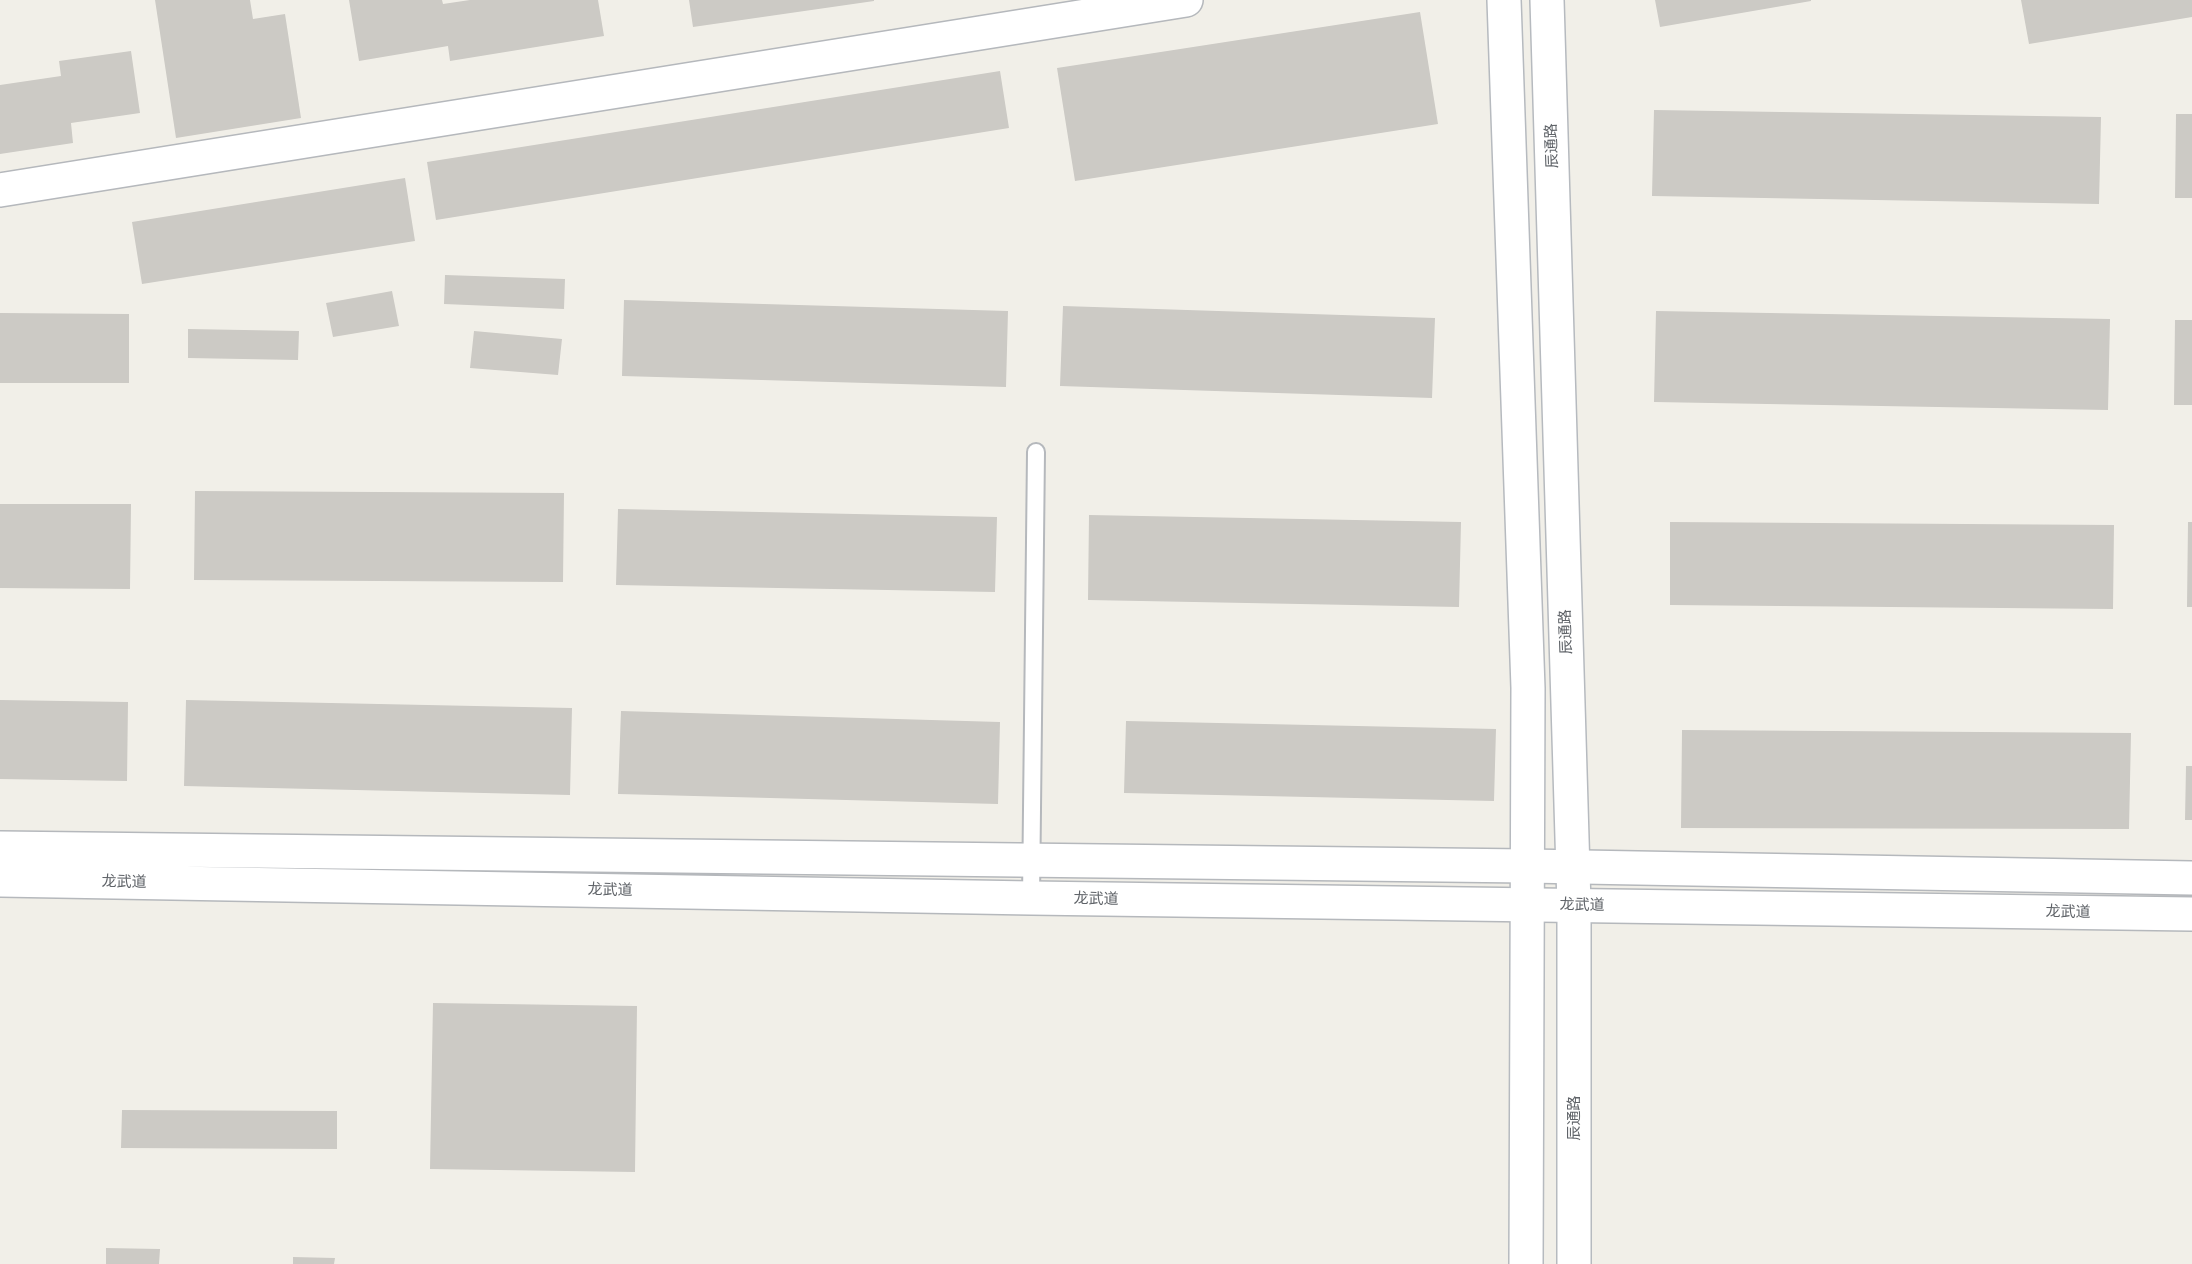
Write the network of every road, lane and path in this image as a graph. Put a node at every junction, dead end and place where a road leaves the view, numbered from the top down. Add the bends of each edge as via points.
1 (1186, 0) edge
2 (1504, 0) edge
3 (1547, 0) edge
4 (0, 190) edge
5 (1036, 452) dead end
6 (0, 848) edge
7 (1032, 860) junction
8 (1527, 866) junction
9 (1573, 867) junction
10 (2192, 878) edge
11 (0, 880) edge
12 (1031, 898) junction
13 (1527, 904) junction
14 (1574, 905) junction
15 (2192, 914) edge
16 (1526, 1264) edge
17 (1574, 1264) edge

1 - 4 street
2 - 8 street via 1527,676
3 - 9 street, 辰通路
5 - 7 lane
6 - 7 street
7 - 8 street
7 - 12 lane
8 - 9 street
8 - 13 street
9 - 10 street
9 - 14 street, 辰通路
11 - 12 street, 龙武道
12 - 13 street, 龙武道
13 - 14 street, 龙武道
13 - 16 street
14 - 15 street, 龙武道
14 - 17 street, 辰通路

